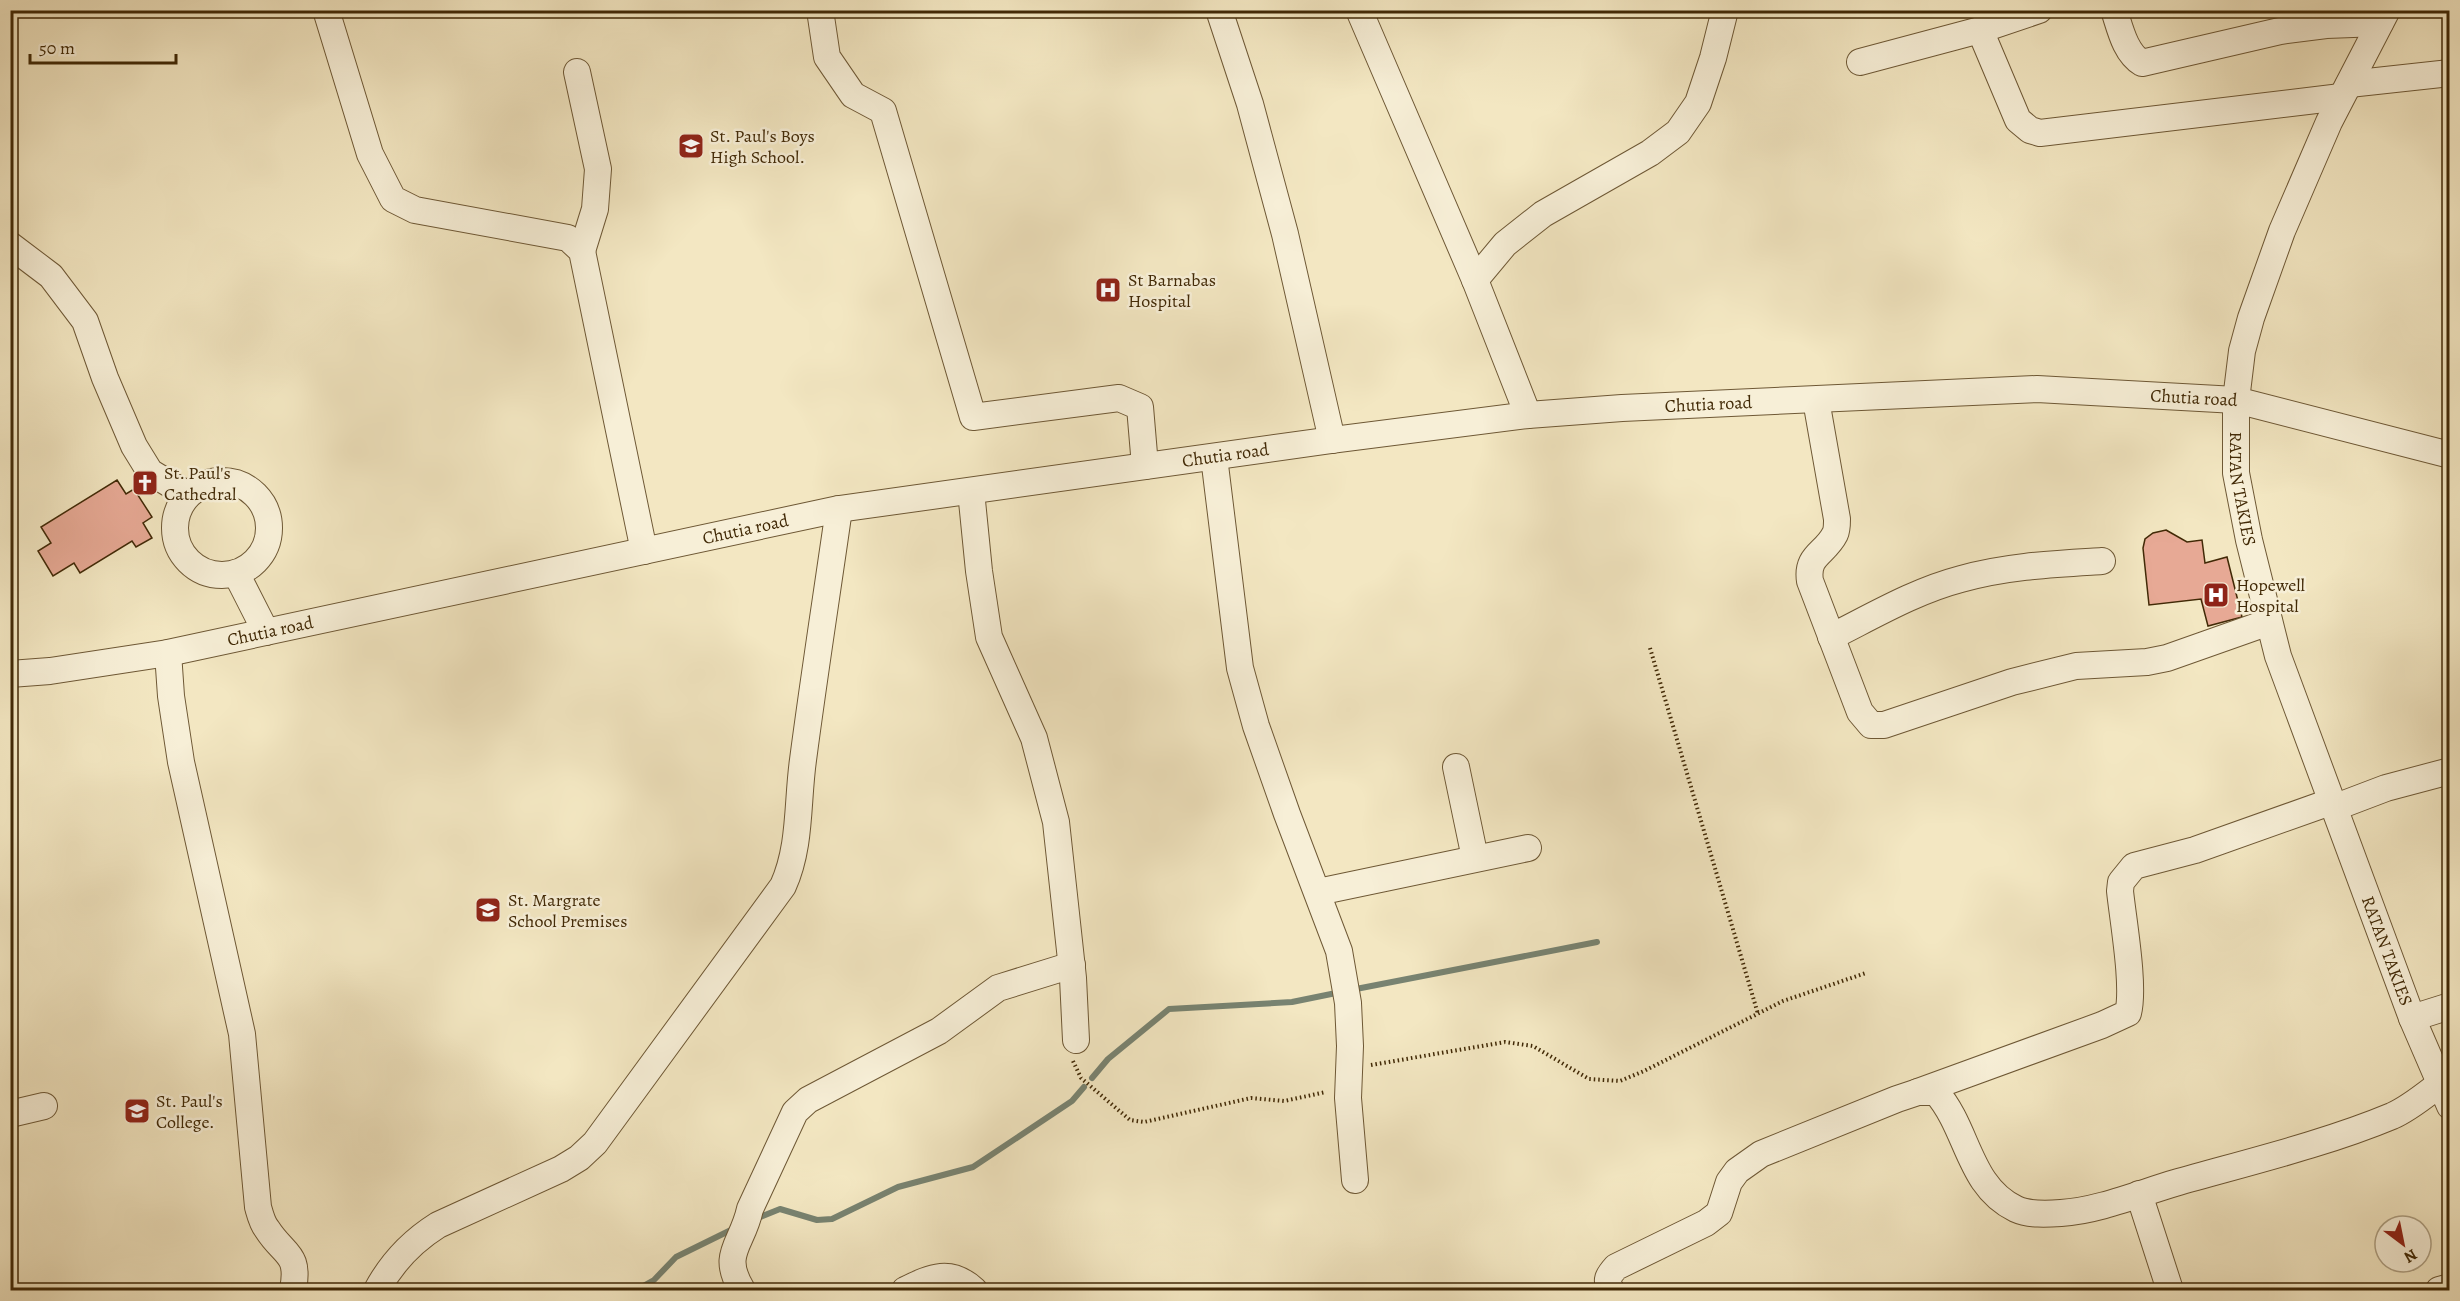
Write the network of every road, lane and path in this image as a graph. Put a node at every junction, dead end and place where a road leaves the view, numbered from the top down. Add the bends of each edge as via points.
1 (326, 10) edge
2 (820, 10) edge
3 (1220, 10) edge
4 (1359, 10) edge
5 (1725, 10) edge
6 (2039, 10) edge
7 (2114, 10) edge
8 (2383, 17) edge
9 (1980, 30) junction
10 (1860, 62) dead end
11 (577, 72) dead end
12 (2450, 73) edge
13 (2345, 91) junction
14 (10, 244) edge
15 (582, 251) junction
16 (1475, 280) junction
17 (1816, 400) junction
18 (2236, 400) junction
19 (1528, 414) junction
20 (1332, 440) junction
21 (2450, 455) edge
22 (1214, 457) junction
23 (1144, 466) junction
24 (971, 491) junction
25 (188, 495) junction
26 (839, 509) junction
27 (644, 551) junction
28 (2102, 561) dead end
29 (236, 573) junction
30 (2269, 622) junction
31 (266, 632) junction
32 (1831, 637) junction
33 (1650, 648) dead end
34 (168, 653) junction
35 (10, 674) edge
36 (1456, 767) dead end
37 (2450, 771) edge
38 (2334, 804) junction
39 (1528, 848) dead end
40 (1475, 858) junction
41 (1318, 892) junction
42 (1072, 965) junction
43 (1866, 973) dead end
44 (2449, 1000) edge
45 (1758, 1014) junction
46 (2412, 1018) junction
47 (1076, 1040) joint
48 (1350, 1078) junction
49 (1918, 1092) junction
50 (2445, 1094) edge
51 (44, 1107) dead end
52 (10, 1114) edge
53 (1355, 1180) dead end
54 (2139, 1194) junction
55 (2450, 1287) edge
56 (293, 1290) edge
57 (377, 1290) edge
58 (742, 1290) edge
59 (905, 1290) edge
60 (974, 1290) edge
61 (1611, 1290) edge
62 (2170, 1290) edge
63 (2439, 1290) edge

1 - 15 street via 370,154 393,199 415,210 568,238
2 - 23 street via 827,57 853,95 883,111 973,417 1119,398 1140,406
3 - 20 street via 1282,224
4 - 16 street
5 - 16 street via 1698,103 1678,132 1650,153 1543,214 1505,244
6 - 9 street
7 - 8 street via 2127,45 2142,63 2280,31
8 - 13 street, RATAN TAKIES
9 - 10 street
9 - 13 street via 2018,120 2040,133
11 - 15 street via 598,169 595,209
12 - 13 street
13 - 18 street, RATAN TAKIES via 2263,282 2242,351
14 - 25 street via 51,276 85,321 117,407 150,472
15 - 27 street
16 - 19 street
17 - 18 street, Chutia road via 2037,390
17 - 19 street, Chutia road
17 - 32 street via 1837,519 1835,533 1808,571
18 - 21 street, Chutia road
18 - 30 street, RATAN TAKIES via 2238,493
19 - 20 street, Chutia road
20 - 22 street, Chutia road
22 - 23 street, Chutia road
22 - 41 street via 1240,668 1256,726
23 - 24 street, Chutia road
24 - 26 street, Chutia road
24 - 42 street via 989,637 1034,738 1056,822
25 - 29 street via 174,525 178,547 202,571
25 - 29 street via 219,481 241,485 259,499 268,519 267,542 255,561
26 - 27 street, Chutia road
26 - 57 street via 802,763 797,837 792,866 783,886 595,1143 561,1169 420,1236 404,1249
27 - 31 street, Chutia road
28 - 32 street via 2012,567 1960,579 1915,595
29 - 31 street
30 - 32 street via 2167,658 2076,666 2012,682 1884,725 1870,725 1864,719
30 - 38 street, RATAN TAKIES
31 - 34 street, Chutia road
33 - 45 path
34 - 35 street, Chutia road
34 - 56 street via 181,762 242,1034 258,1207 267,1229 291,1256
36 - 40 street
37 - 38 street
38 - 46 street, RATAN TAKIES
38 - 49 street via 2134,866 2121,882 2120,891 2128,1012
39 - 40 street
40 - 41 street
41 - 48 street via 1340,951 1348,1003
42 - 47 street
42 - 58 street via 998,988 939,1030 808,1100 795,1112 730,1260
43 - 45 path via 1783,1001
44 - 46 street
45 - 48 path via 1620,1082 1589,1079 1533,1046 1505,1042
46 - 50 street, RATAN TAKIES
47 - 48 path via 1072,1064 1081,1078 1130,1120 1144,1122 1251,1098 1284,1101
48 - 53 street
49 - 54 street via 1936,1092 1961,1131 1980,1177 1991,1192 2017,1209 2063,1214
49 - 61 street via 1761,1154 1737,1171 1729,1182 1719,1213 1616,1267 1608,1277
50 - 54 street via 2302,1146
51 - 52 street
54 - 62 street
55 - 63 street
59 - 60 street via 949,1275

